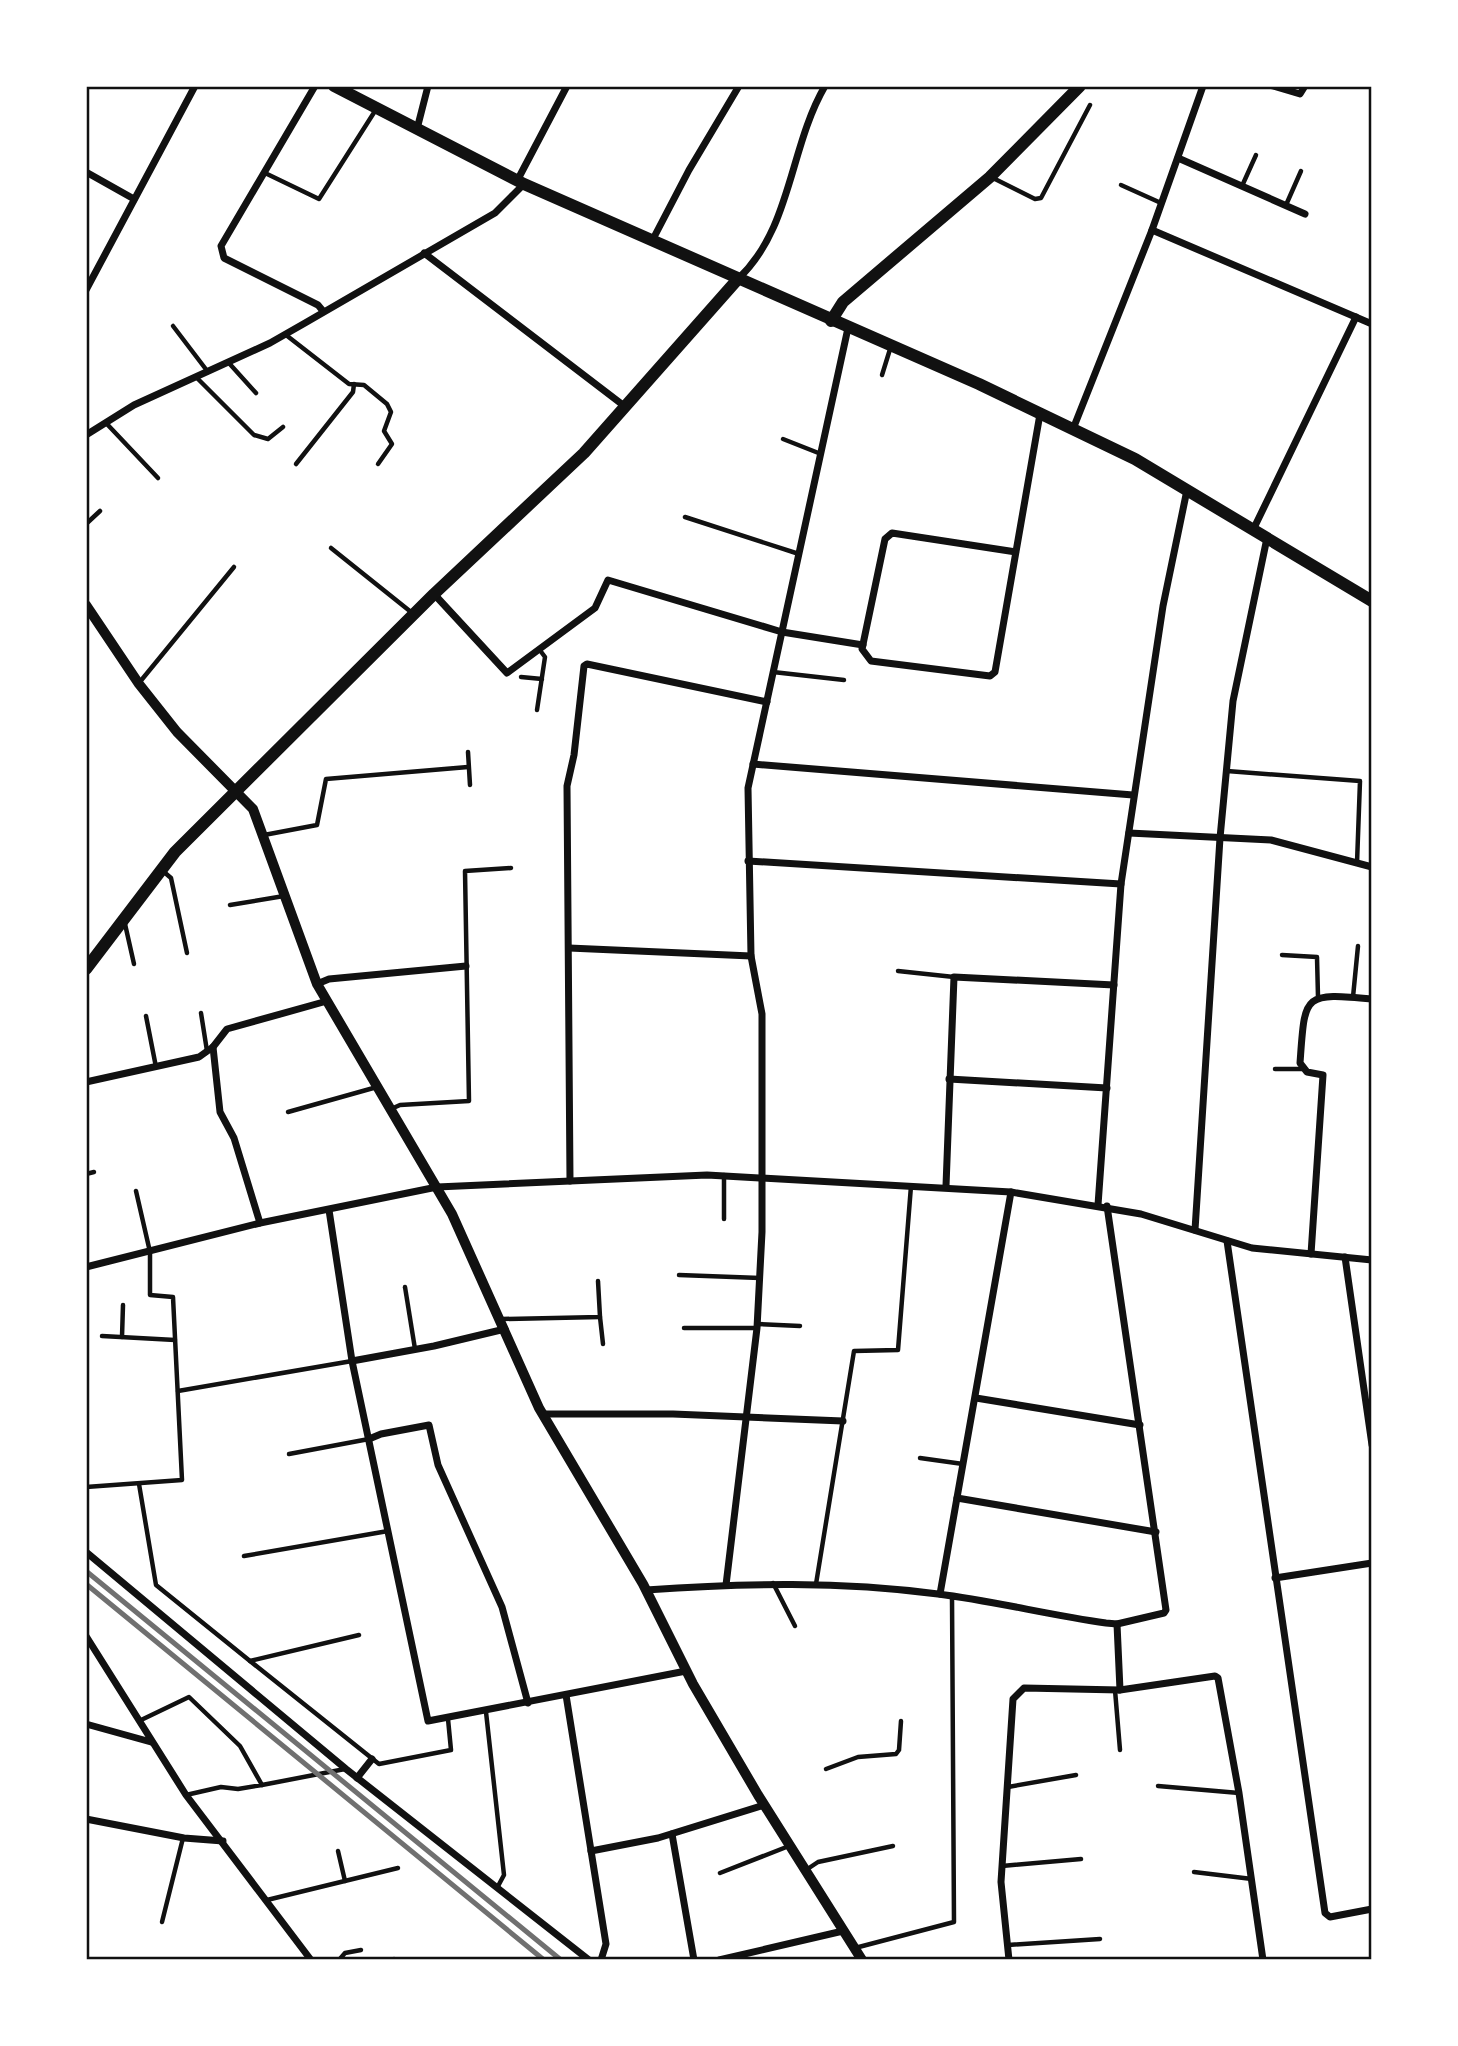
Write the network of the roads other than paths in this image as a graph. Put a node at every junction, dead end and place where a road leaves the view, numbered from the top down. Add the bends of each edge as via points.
1 (195, 86) edge
2 (315, 86) edge
3 (334, 86) edge
4 (428, 86) edge
5 (566, 86) edge
6 (739, 86) edge
7 (825, 86) edge
8 (1080, 86) edge
9 (1203, 86) edge
10 (1273, 86) edge
11 (1305, 86) edge
12 (1090, 105) dead end
13 (377, 109) junction
14 (417, 130) junction
15 (1256, 155) dead end
16 (1178, 158) junction
17 (86, 172) edge
18 (264, 172) junction
19 (1301, 172) dead end
20 (990, 177) junction
21 (520, 183) junction
22 (1121, 185) dead end
23 (1242, 186) junction
24 (134, 199) junction
25 (1161, 203) junction
26 (1286, 205) junction
27 (1305, 214) dead end
28 (1152, 230) junction
29 (652, 242) junction
30 (424, 253) junction
31 (737, 279) junction
32 (86, 290) edge
33 (323, 311) junction
34 (1356, 317) junction
35 (831, 321) junction
36 (1372, 324) edge
37 (173, 326) dead end
38 (848, 328) junction
39 (285, 334) junction
40 (891, 345) junction
41 (228, 362) junction
42 (208, 372) junction
43 (882, 375) dead end
44 (196, 377) junction
45 (354, 384) junction
46 (256, 393) dead end
47 (623, 405) junction
48 (1040, 414) junction
49 (106, 422) junction
50 (283, 427) dead end
51 (1073, 429) junction
52 (86, 435) edge
53 (783, 439) dead end
54 (821, 454) junction
55 (296, 464) dead end
56 (378, 464) dead end
57 (158, 478) dead end
58 (1187, 490) junction
59 (100, 511) dead end
60 (685, 517) dead end
61 (86, 524) edge
62 (1253, 530) junction
63 (1267, 538) junction
64 (331, 548) dead end
65 (1016, 552) junction
66 (799, 554) junction
67 (234, 567) dead end
68 (434, 594) junction
69 (1372, 601) edge
70 (86, 605) edge
71 (415, 615) junction
72 (782, 632) junction
73 (863, 645) junction
74 (539, 649) junction
75 (773, 672) junction
76 (520, 677) dead end
77 (542, 679) junction
78 (844, 680) dead end
79 (139, 684) junction
80 (767, 702) junction
81 (537, 710) dead end
82 (468, 752) dead end
83 (752, 764) junction
84 (468, 767) junction
85 (1226, 771) junction
86 (470, 785) dead end
87 (236, 793) junction
88 (1133, 795) junction
89 (1129, 833) junction
90 (264, 835) junction
91 (1220, 838) junction
92 (748, 861) junction
93 (1357, 863) junction
94 (1372, 867) edge
95 (511, 868) dead end
96 (161, 869) junction
97 (1121, 884) junction
98 (284, 896) junction
99 (230, 905) dead end
100 (123, 918) junction
101 (1358, 946) dead end
102 (569, 948) junction
103 (187, 953) dead end
104 (751, 956) junction
105 (1282, 956) dead end
106 (134, 964) dead end
107 (466, 966) junction
108 (86, 970) edge
109 (898, 971) dead end
110 (954, 977) junction
111 (317, 984) junction
112 (1114, 985) junction
113 (1318, 997) junction
114 (1353, 997) junction
115 (1372, 999) edge
116 (327, 1001) junction
117 (201, 1013) dead end
118 (146, 1016) dead end
119 (210, 1049) junction
120 (156, 1067) junction
121 (1275, 1069) dead end
122 (1303, 1069) junction
123 (949, 1079) junction
124 (86, 1082) edge
125 (377, 1087) junction
126 (1107, 1088) junction
127 (390, 1109) junction
128 (288, 1112) dead end
129 (94, 1172) dead end
130 (86, 1174) edge
131 (723, 1175) junction
132 (764, 1176) junction
133 (570, 1181) junction
134 (911, 1184) junction
135 (947, 1186) junction
136 (437, 1187) junction
137 (136, 1191) dead end
138 (1011, 1192) junction
139 (1102, 1206) junction
140 (329, 1210) junction
141 (724, 1219) dead end
142 (261, 1223) junction
143 (1195, 1230) junction
144 (1227, 1241) junction
145 (150, 1252) junction
146 (1311, 1254) junction
147 (1345, 1257) junction
148 (1372, 1260) edge
149 (86, 1267) edge
150 (679, 1275) dead end
151 (760, 1278) junction
152 (598, 1281) dead end
153 (405, 1287) dead end
154 (123, 1304) dead end
155 (600, 1317) junction
156 (503, 1324) junction
157 (757, 1326) junction
158 (800, 1326) dead end
159 (684, 1328) dead end
160 (102, 1336) dead end
161 (122, 1337) junction
162 (175, 1340) junction
163 (603, 1344) dead end
164 (415, 1350) junction
165 (352, 1361) junction
166 (178, 1391) junction
167 (976, 1398) junction
168 (543, 1414) junction
169 (746, 1418) junction
170 (843, 1421) junction
171 (1140, 1425) junction
172 (369, 1439) junction
173 (1372, 1445) edge
174 (289, 1454) dead end
175 (920, 1458) dead end
176 (963, 1464) junction
177 (139, 1484) junction
178 (86, 1487) edge
179 (957, 1498) junction
180 (389, 1531) junction
181 (1156, 1532) junction
182 (86, 1552) edge
183 (244, 1556) dead end
184 (1372, 1563) edge
185 (1275, 1578) junction
186 (773, 1583) junction
187 (816, 1584) junction
188 (726, 1585) junction
189 (646, 1590) junction
190 (940, 1594) junction
191 (952, 1597) junction
192 (1117, 1624) junction
193 (795, 1626) dead end
194 (359, 1635) dead end
195 (86, 1636) edge
196 (250, 1661) junction
197 (686, 1671) junction
198 (1117, 1690) junction
199 (566, 1695) junction
200 (528, 1703) junction
201 (486, 1712) junction
202 (448, 1719) junction
203 (138, 1721) junction
204 (901, 1721) dead end
205 (86, 1724) edge
206 (151, 1742) junction
207 (1120, 1750) dead end
208 (372, 1759) junction
209 (346, 1769) junction
210 (826, 1769) dead end
211 (1076, 1775) dead end
212 (357, 1777) junction
213 (262, 1785) junction
214 (1158, 1786) dead end
215 (1008, 1787) junction
216 (1239, 1793) junction
217 (186, 1795) junction
218 (764, 1805) junction
219 (86, 1819) edge
220 (672, 1834) junction
221 (184, 1838) junction
222 (223, 1842) junction
223 (790, 1846) junction
224 (893, 1846) dead end
225 (592, 1851) junction
226 (338, 1852) dead end
227 (1081, 1859) dead end
228 (1002, 1866) junction
229 (398, 1868) dead end
230 (806, 1871) junction
231 (1194, 1872) dead end
232 (720, 1873) dead end
233 (1252, 1880) junction
234 (345, 1881) junction
235 (497, 1889) junction
236 (266, 1900) junction
237 (1372, 1909) edge
238 (162, 1922) dead end
239 (843, 1930) junction
240 (1100, 1939) dead end
241 (1008, 1945) junction
242 (854, 1948) junction
243 (361, 1950) dead end
244 (311, 1960) edge
245 (339, 1960) edge
246 (589, 1960) edge
247 (601, 1960) edge
248 (694, 1960) edge
249 (719, 1960) edge
250 (862, 1960) edge
251 (1009, 1960) edge
252 (1263, 1960) edge

1 - 24 street
2 - 18 street
3 - 13 main road
4 - 14 street
5 - 21 street
6 - 29 street
7 - 31 street via 800,141 779,220 750,268
8 - 20 main road
9 - 16 street
10 - 11 street via 1294,95
12 - 20 lane via 1041,198
13 - 14 main road
13 - 18 lane via 319,199
14 - 21 main road
15 - 23 lane
16 - 23 street
16 - 25 street
17 - 24 street
18 - 33 street via 221,252
19 - 26 lane
20 - 35 main road via 843,302
21 - 29 main road
21 - 30 street via 495,213
22 - 25 lane
23 - 26 street
24 - 32 street
25 - 28 street
26 - 27 street
28 - 34 street
28 - 51 street
29 - 31 main road
30 - 33 street
30 - 47 street
31 - 35 main road
31 - 47 main road
33 - 39 street
34 - 36 street
34 - 62 street
35 - 38 main road
37 - 42 lane
38 - 40 main road
38 - 54 street
39 - 41 street
39 - 45 lane
40 - 43 lane
40 - 48 main road
41 - 42 street
41 - 46 lane
42 - 44 street
44 - 49 street
44 - 50 lane via 254,435 268,439
45 - 55 lane via 353,392
45 - 56 lane via 364,385 391,412 384,431 392,444
47 - 68 main road via 584,453
48 - 51 main road
48 - 65 street
49 - 52 street
49 - 57 lane
51 - 58 main road
53 - 54 lane
54 - 66 street
58 - 62 main road
58 - 88 street
59 - 61 lane
60 - 66 lane
62 - 63 main road
63 - 69 main road
63 - 85 street via 1233,701
64 - 71 lane
65 - 73 street via 892,533 885,539
65 - 73 street via 995,672 990,676 871,661
66 - 72 street
67 - 79 lane
68 - 71 main road
68 - 74 street via 507,673
70 - 79 street
71 - 87 main road
72 - 73 street
72 - 74 street via 608,580 595,608
72 - 75 street
74 - 77 lane via 545,657
75 - 78 lane
75 - 80 street
76 - 77 lane
77 - 81 lane
79 - 87 street via 177,732
80 - 83 street
80 - 102 street via 584,666 567,786
82 - 84 lane
83 - 88 street
83 - 92 street
84 - 86 lane
84 - 90 lane via 326,779 317,825
85 - 91 street
85 - 93 lane via 1360,781
87 - 90 street via 254,809
87 - 96 main road
88 - 89 street
89 - 91 street
89 - 97 street
90 - 98 street
91 - 93 street via 1271,840
91 - 143 street
92 - 97 street
92 - 104 street
93 - 94 street
95 - 107 lane via 465,871
96 - 100 main road
96 - 103 lane via 171,878
97 - 112 street
98 - 99 lane
98 - 111 street
100 - 106 lane
100 - 108 main road
101 - 114 lane
102 - 104 street
102 - 133 street
104 - 132 street via 762,1014
105 - 113 lane via 1317,957
107 - 111 street via 328,979
107 - 127 lane via 469,1101
109 - 110 lane
110 - 112 street
110 - 123 street
111 - 116 street
112 - 126 street
113 - 114 street
113 - 122 street via 1303,1013
114 - 115 street
116 - 119 street via 227,1029
116 - 125 street
117 - 119 lane
118 - 120 lane
119 - 120 street via 199,1057
119 - 142 street via 220,1112 234,1138
120 - 124 street
121 - 122 lane
122 - 146 street via 1323,1075
123 - 126 street
123 - 135 street
125 - 127 street
125 - 128 lane
126 - 139 street
127 - 136 street
129 - 130 lane
131 - 132 street
131 - 133 street
131 - 141 lane
132 - 134 street
132 - 151 street
133 - 136 street
134 - 135 street
134 - 170 lane via 898,1350 854,1350
135 - 138 street
136 - 140 street
136 - 156 street
137 - 145 lane
138 - 139 street
138 - 167 street
139 - 143 street
139 - 171 street
140 - 142 street
140 - 165 street
142 - 145 street
143 - 144 street
144 - 146 street
144 - 185 street
145 - 149 street
145 - 162 lane via 149,1295 173,1297
146 - 147 street
147 - 148 street
147 - 173 street
150 - 151 lane
151 - 157 street
152 - 155 lane
153 - 164 lane
154 - 161 lane
155 - 156 lane
155 - 163 lane
156 - 164 street
156 - 168 street
157 - 158 lane
157 - 159 lane
157 - 169 street
160 - 161 lane
161 - 162 lane
162 - 166 lane
164 - 165 street
165 - 166 lane
165 - 172 street
166 - 177 lane via 182,1480
167 - 171 street
167 - 176 street
168 - 169 street
168 - 189 street
169 - 170 street
169 - 188 street
170 - 187 lane
171 - 181 street
172 - 174 lane
172 - 180 street
172 - 200 street via 429,1425 438,1465 502,1607
175 - 176 lane
176 - 179 street
177 - 178 lane
177 - 196 lane via 156,1584
179 - 181 street
179 - 190 street
180 - 183 lane
180 - 202 street via 428,1721
181 - 192 street via 1166,1610
182 - 209 street
184 - 185 street
185 - 237 street via 1325,1913 1330,1917
186 - 187 street
186 - 188 street
186 - 193 lane
187 - 190 street
188 - 189 street
189 - 197 street
190 - 191 street
191 - 192 street
191 - 242 lane via 954,1922
192 - 198 street
194 - 196 lane
195 - 203 street
196 - 208 lane
197 - 199 street
197 - 218 street
198 - 207 lane
198 - 215 street via 1024,1688 1017,1692
198 - 216 street via 1218,1678
199 - 200 street
199 - 225 street
200 - 201 street
201 - 202 street
201 - 235 lane via 504,1875
202 - 208 lane via 451,1750 379,1764
203 - 206 street
203 - 213 lane via 189,1697 240,1746
204 - 210 lane via 896,1754 858,1757
205 - 206 street
206 - 217 street
208 - 212 street
209 - 212 street
209 - 213 lane
211 - 215 lane
212 - 235 street
213 - 217 lane
214 - 216 lane
215 - 228 street
216 - 233 street
217 - 222 street
218 - 220 street
218 - 223 street
219 - 221 street
220 - 225 street
220 - 248 street
221 - 222 street
221 - 238 lane
222 - 236 street
223 - 230 street
223 - 232 lane
224 - 230 lane via 818,1862
225 - 247 street via 606,1944
226 - 234 lane
227 - 228 lane
228 - 241 street
229 - 234 lane
230 - 239 street
231 - 233 lane
233 - 252 street
234 - 236 lane
235 - 246 street
236 - 244 street
239 - 242 street
239 - 249 street
240 - 241 lane
241 - 251 street
242 - 250 street
243 - 245 lane via 345,1953

